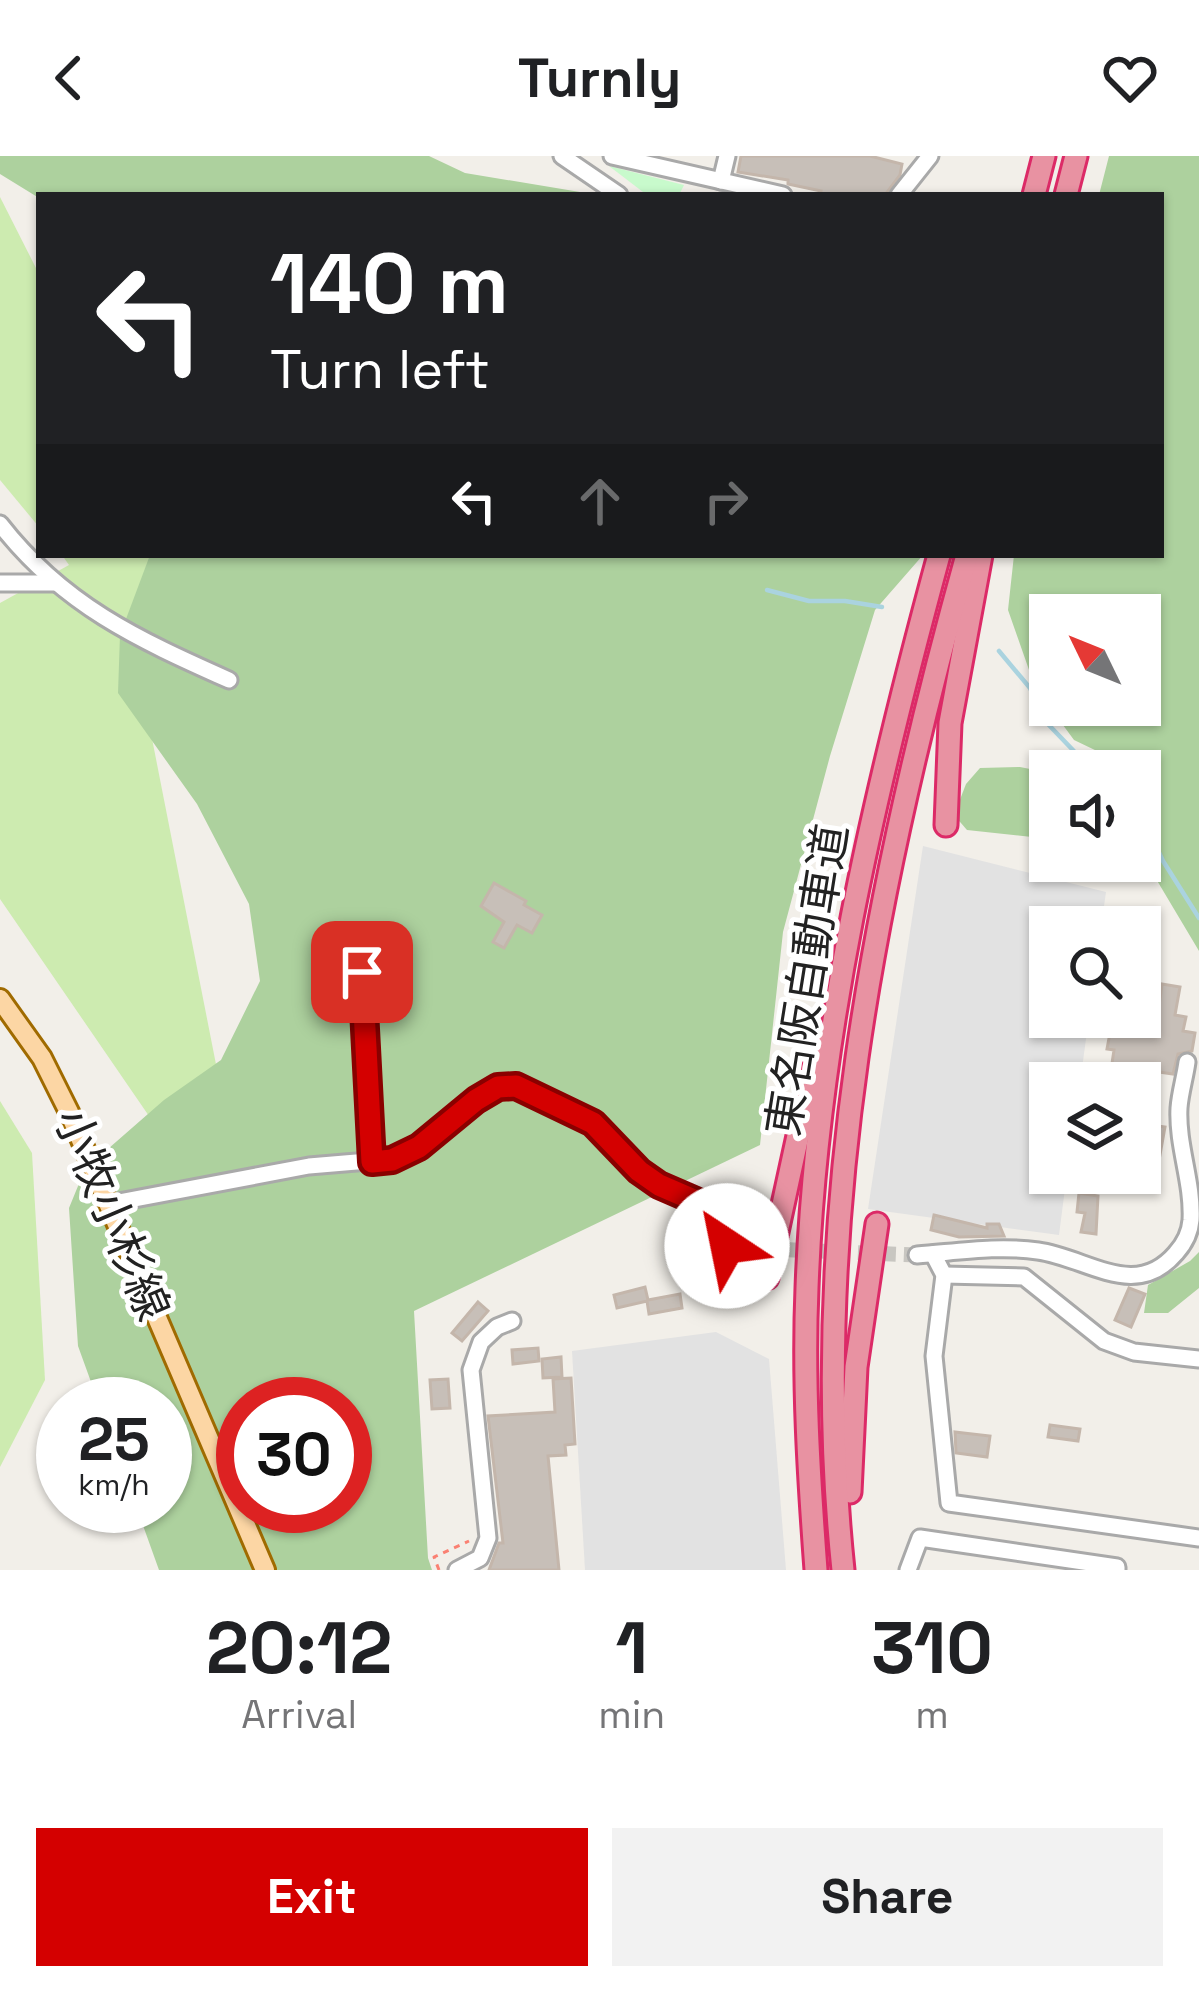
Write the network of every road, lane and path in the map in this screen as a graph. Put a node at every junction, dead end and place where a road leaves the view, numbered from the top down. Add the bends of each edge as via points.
1 (563, 156) edge
2 (602, 156) edge
3 (612, 156) edge
4 (727, 156) edge
5 (1044, 156) edge
6 (1076, 156) edge
7 (921, 158) edge
8 (588, 180) junction
9 (722, 181) junction
10 (614, 192) edge
11 (771, 192) edge
12 (901, 192) edge
13 (1035, 192) edge
14 (1067, 192) edge
15 (0, 524) edge
16 (938, 558) edge
17 (966, 558) edge
18 (980, 558) edge
19 (0, 583) edge
20 (54, 583) junction
21 (229, 680) dead end
22 (946, 825) dead end
23 (868, 838) junction
24 (362, 972) dead end
25 (0, 999) edge
26 (1187, 1062) dead end
27 (372, 1162) junction
28 (108, 1204) junction
29 (877, 1224) dead end
30 (743, 1248) dead end
31 (944, 1275) junction
32 (767, 1278) dead end
33 (512, 1321) dead end
34 (1199, 1359) edge
35 (487, 1532) junction
36 (1199, 1538) edge
37 (266, 1570) edge
38 (440, 1570) edge
39 (457, 1570) edge
40 (816, 1570) edge
41 (847, 1570) edge
42 (908, 1570) edge
43 (1117, 1570) edge

1 - 8 street
2 - 8 street
3 - 9 street
4 - 9 street
5 - 13 highway
6 - 14 highway
7 - 12 street
8 - 10 street
9 - 11 street
15 - 20 street
16 - 23 highway, 東名阪自動車道
17 - 41 highway, 東名阪自動車道 via 894,847 848,1112 833,1380
18 - 22 highway via 950,723
19 - 20 street
20 - 21 street via 131,637
23 - 32 highway
23 - 40 highway, 東名阪自動車道 via 832,1036 811,1218 806,1376
24 - 27 street
25 - 28 main road, 小牧小杉線 via 51,1074
26 - 31 street via 1179,1111 1191,1223 1163,1266 1124,1276 1036,1250 925,1254
27 - 28 street
27 - 30 street via 419,1147 476,1100 516,1086 593,1123 659,1185 719,1211 727,1246
28 - 37 main road, 小牧小杉線
29 - 41 highway via 851,1418
31 - 34 street via 1024,1277 1116,1347
31 - 36 street via 934,1356 949,1502
33 - 35 street via 482,1342 471,1370
35 - 38 path via 434,1557
35 - 39 street via 480,1558
42 - 43 street via 920,1538

